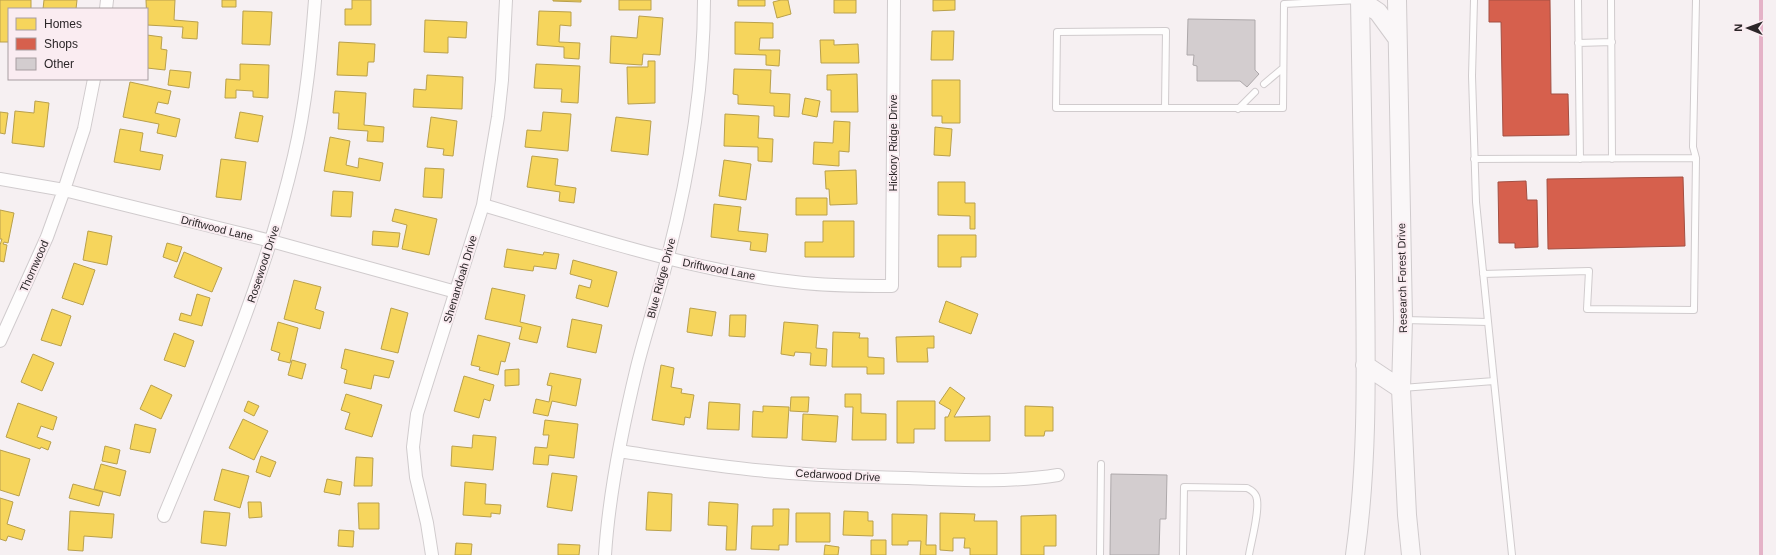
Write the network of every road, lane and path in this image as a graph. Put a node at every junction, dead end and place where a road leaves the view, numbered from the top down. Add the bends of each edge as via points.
1 (315, 0) edge
2 (506, 0) edge
3 (704, 0) edge
4 (894, 0) edge
5 (1360, 0) edge
6 (1396, 0) edge
7 (1474, 0) edge
8 (1578, 0) edge
9 (1611, 0) edge
10 (1696, 0) edge
11 (1283, 2) edge
12 (1397, 38) junction
13 (1612, 42) junction
14 (1578, 43) junction
15 (1283, 68) junction
16 (94, 80) edge
17 (1264, 84) dead end
18 (1255, 92) dead end
19 (1165, 108) junction
20 (1238, 108) junction
21 (1696, 158) junction
22 (1474, 159) junction
23 (1580, 159) junction
24 (1612, 159) junction
25 (0, 179) edge
26 (64, 190) junction
27 (482, 205) junction
28 (271, 241) junction
29 (667, 258) junction
30 (1483, 274) junction
31 (892, 286) joint
32 (456, 292) junction
33 (1403, 320) junction
34 (1488, 322) junction
35 (0, 341) edge
36 (1365, 365) junction
37 (1494, 381) junction
38 (1401, 389) junction
39 (619, 451) junction
40 (1101, 464) dead end
41 (1058, 475) dead end
42 (164, 516) dead end
43 (432, 555) edge
44 (605, 555) edge
45 (1100, 555) edge
46 (1183, 555) edge
47 (1249, 555) edge
48 (1355, 555) edge
49 (1412, 555) edge
50 (1512, 555) edge

1 - 28 street, Rosewood Drive via 311,49 296,148
2 - 27 street, Shenandoah Drive via 500,102
3 - 29 street, Blue Ridge Drive via 704,40 699,95 688,163
4 - 31 street, Hickory Ridge Drive
5 - 11 lane
5 - 12 main road via 1378,12
5 - 36 main road
6 - 12 main road, Research Forest Drive
7 - 22 lane
8 - 14 lane
9 - 13 lane
10 - 21 lane via 1693,146
11 - 15 lane
12 - 33 main road, Research Forest Drive
13 - 14 lane
13 - 24 lane
14 - 23 lane
15 - 17 lane
15 - 20 lane via 1283,108
16 - 26 street, Thornwood via 84,129
18 - 20 lane
19 - 19 lane via 1056,108 1057,32 1166,31
19 - 20 lane
21 - 24 lane
21 - 30 lane via 1694,310 1587,309 1590,271
22 - 23 lane
22 - 30 lane
23 - 24 lane
25 - 26 street, Driftwood Lane
26 - 28 street, Driftwood Lane
26 - 35 street, Thornwood via 47,238
27 - 29 street, Driftwood Lane
27 - 32 street, Shenandoah Drive
28 - 32 street, Driftwood Lane
28 - 42 street, Rosewood Drive via 243,325
29 - 31 street, Driftwood Lane via 795,282
29 - 39 street, Blue Ridge Drive via 637,368
30 - 34 lane
32 - 43 street, Shenandoah Drive via 417,414 412,447
33 - 34 lane
33 - 38 main road, Research Forest Drive
34 - 37 lane
36 - 38 main road
36 - 48 main road via 1365,430 1360,520
37 - 38 lane
37 - 50 lane
38 - 49 main road, Research Forest Drive via 1407,515
39 - 41 street, Cedarwood Drive via 726,467 832,476 978,481
39 - 44 street, Blue Ridge Drive
40 - 45 lane
46 - 47 lane via 1184,487 1247,488 1253,491 1257,497 1256,520

